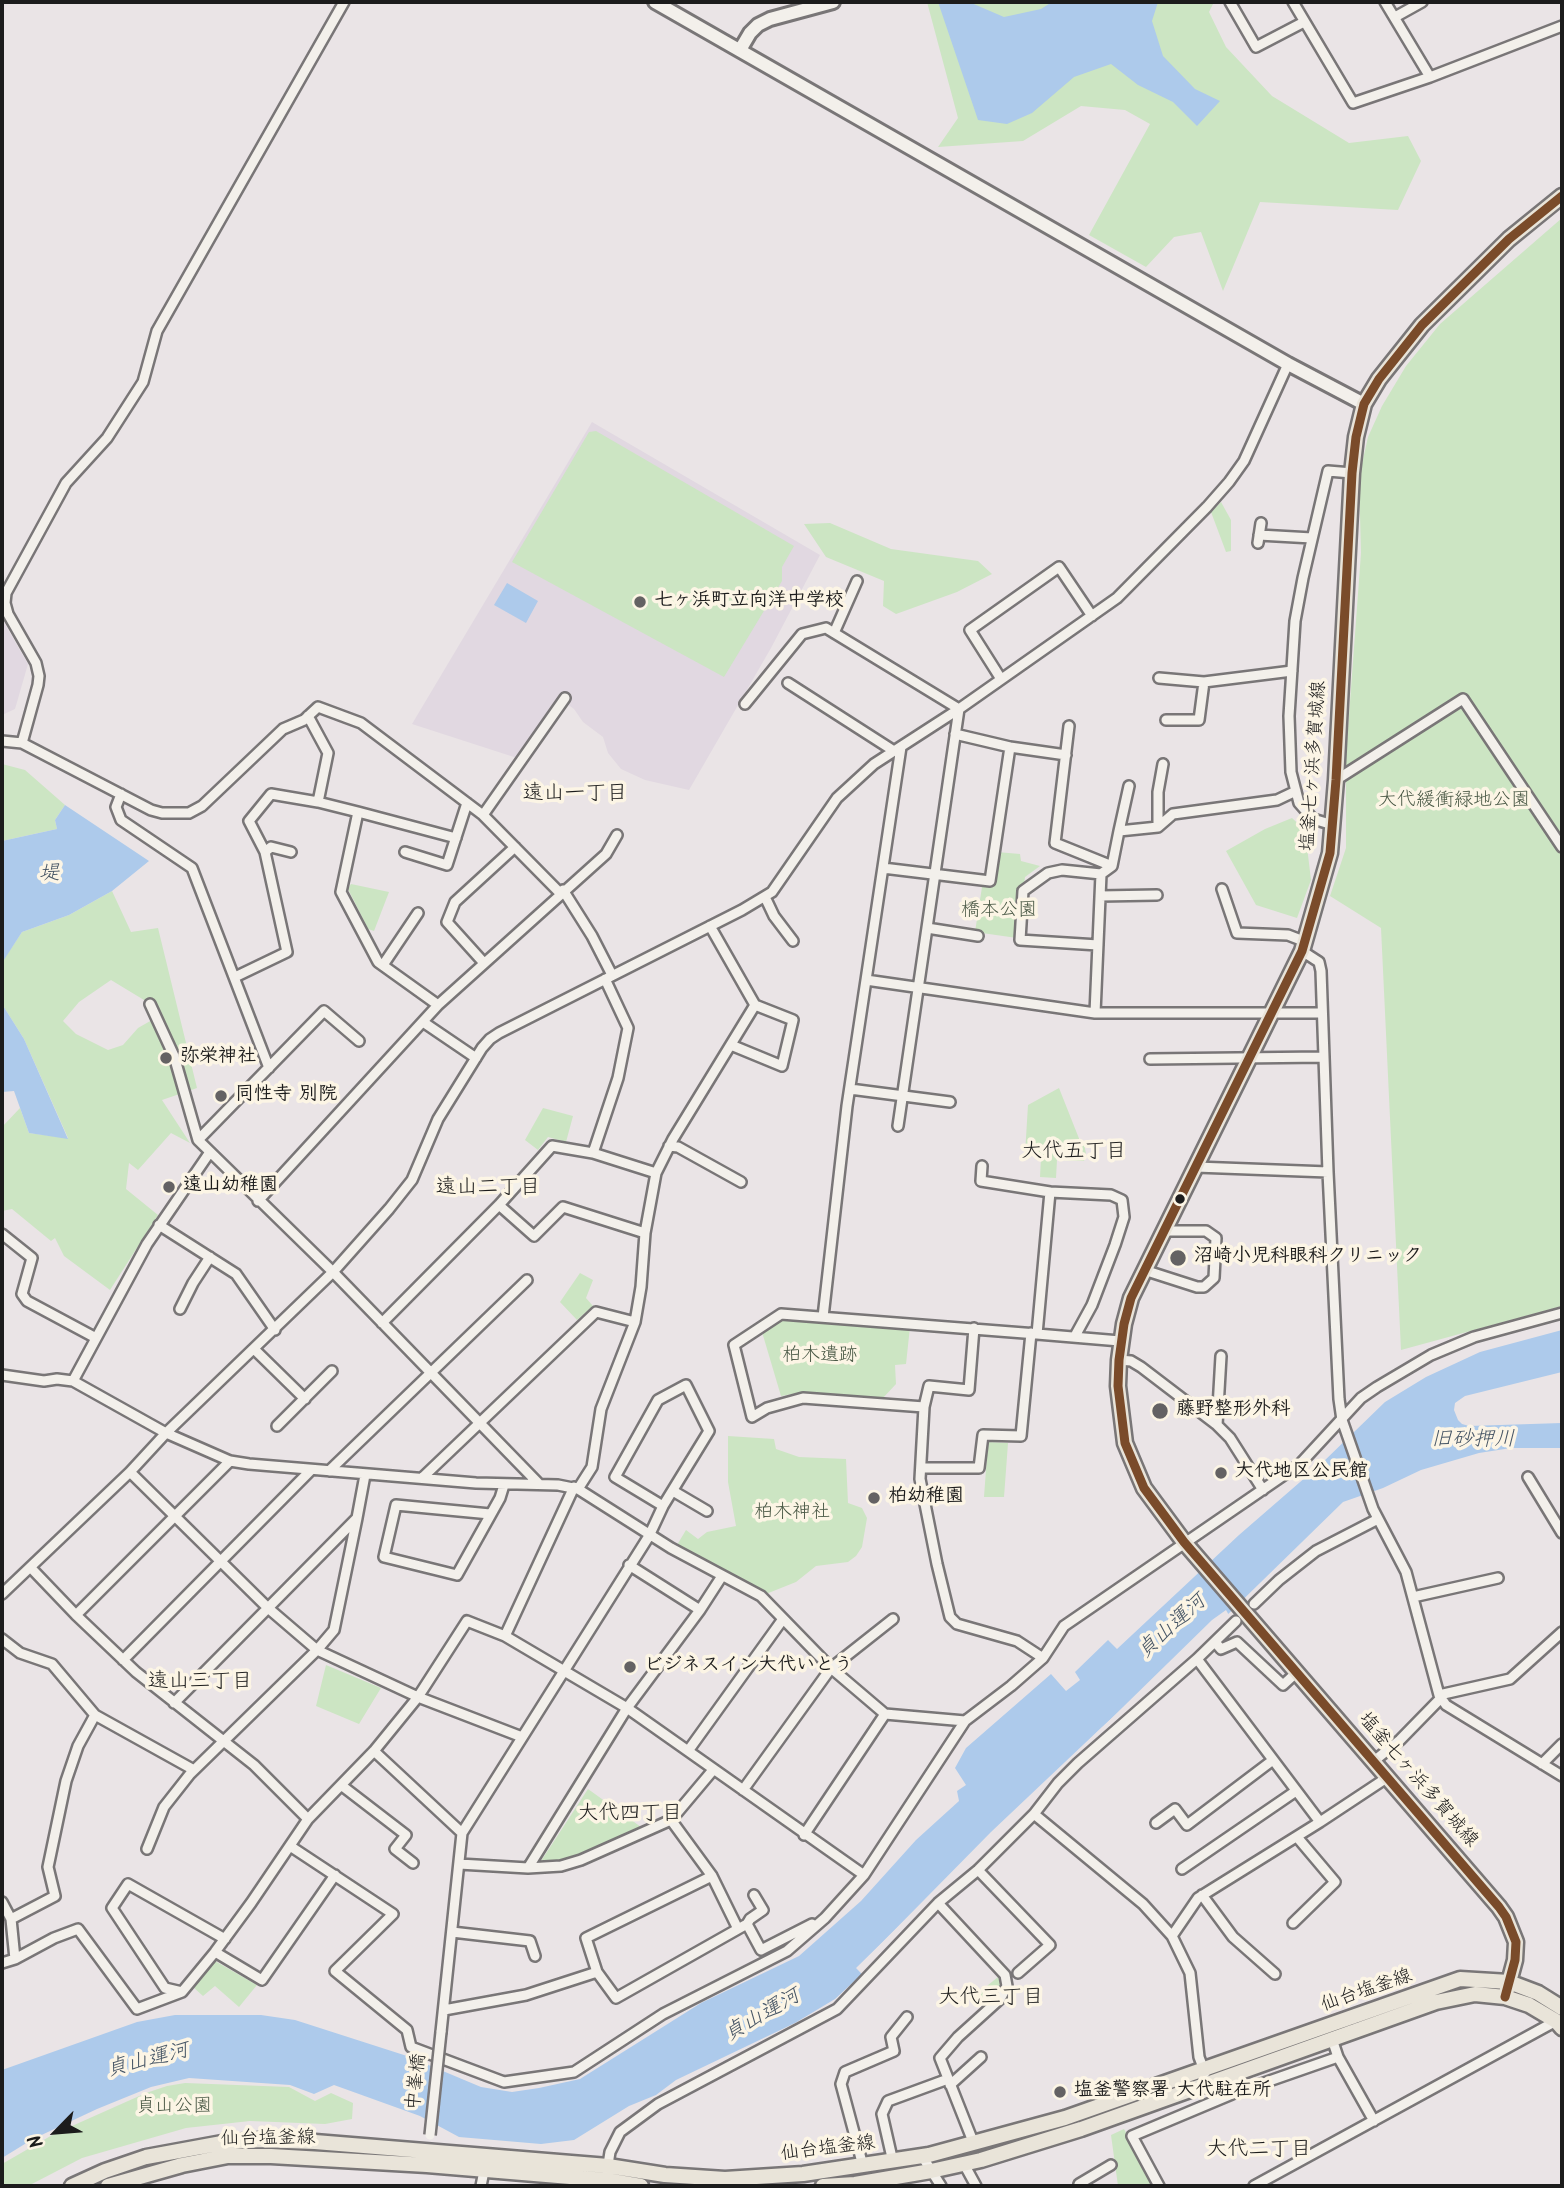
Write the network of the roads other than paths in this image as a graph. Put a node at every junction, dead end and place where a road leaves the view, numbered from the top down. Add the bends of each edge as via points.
1 (344, 2) edge
2 (655, 2) edge
3 (833, 2) edge
4 (1230, 2) edge
5 (1293, 2) edge
6 (1385, 2) edge
7 (1422, 2) edge
8 (1395, 17) junction
9 (1304, 22) junction
10 (1562, 26) edge
11 (740, 50) junction
12 (1430, 77) junction
13 (1562, 197) edge
14 (1288, 363) junction
15 (1364, 404) junction
16 (1352, 473) junction
17 (1261, 523) dead end
18 (1312, 538) junction
19 (857, 581) dead end
20 (1091, 616) junction
21 (834, 634) junction
22 (1292, 671) junction
23 (1159, 678) dead end
24 (1001, 679) junction
25 (1204, 682) junction
26 (788, 683) dead end
27 (565, 698) dead end
28 (745, 704) dead end
29 (959, 709) junction
30 (308, 716) junction
31 (1166, 720) dead end
32 (1069, 726) dead end
33 (955, 734) junction
34 (2, 741) edge
35 (22, 743) junction
36 (1010, 747) junction
37 (897, 749) junction
38 (1066, 755) junction
39 (1163, 764) dead end
40 (1336, 780) junction
41 (1129, 786) dead end
42 (1296, 792) junction
43 (121, 794) junction
44 (318, 802) junction
45 (467, 803) junction
46 (358, 812) junction
47 (483, 815) junction
48 (1333, 825) junction
49 (1158, 827) junction
50 (1119, 831) junction
51 (617, 835) dead end
52 (456, 838) junction
53 (514, 847) junction
54 (1562, 847) edge
55 (265, 852) junction
56 (291, 852) dead end
57 (405, 852) dead end
58 (1112, 866) junction
59 (883, 868) junction
60 (1101, 874) junction
61 (935, 875) junction
62 (1222, 889) dead end
63 (562, 892) junction
64 (1100, 895) junction
65 (1157, 895) dead end
66 (765, 897) junction
67 (418, 913) dead end
68 (710, 926) junction
69 (927, 928) junction
70 (978, 936) dead end
71 (793, 941) dead end
72 (1098, 945) junction
73 (1304, 946) junction
74 (484, 963) junction
75 (383, 965) junction
76 (235, 977) junction
77 (608, 977) junction
78 (866, 980) junction
79 (919, 986) junction
80 (150, 1004) dead end
81 (438, 1005) junction
82 (755, 1005) junction
83 (1095, 1013) junction
84 (1272, 1013) junction
85 (1322, 1013) junction
86 (423, 1022) junction
87 (359, 1041) dead end
88 (731, 1045) junction
89 (1249, 1057) junction
90 (1324, 1057) junction
91 (476, 1059) junction
92 (1150, 1059) dead end
93 (269, 1068) junction
94 (850, 1089) junction
95 (901, 1096) junction
96 (950, 1102) dead end
97 (898, 1126) dead end
98 (198, 1140) junction
99 (669, 1146) junction
100 (210, 1152) junction
101 (593, 1153) junction
102 (982, 1166) dead end
103 (1196, 1167) junction
104 (1328, 1172) junction
105 (656, 1173) junction
106 (740, 1182) dead end
107 (1051, 1192) junction
108 (258, 1201) junction
109 (499, 1205) junction
110 (159, 1225) junction
111 (1164, 1231) junction
112 (645, 1233) junction
113 (2, 1234) edge
114 (210, 1258) junction
115 (1144, 1270) junction
116 (333, 1272) junction
117 (527, 1280) dead end
118 (180, 1309) dead end
119 (1562, 1313) edge
120 (823, 1317) junction
121 (635, 1322) junction
122 (382, 1323) junction
123 (974, 1328) junction
124 (275, 1330) junction
125 (1034, 1334) junction
126 (1074, 1336) junction
127 (96, 1338) junction
128 (1121, 1341) junction
129 (254, 1349) junction
130 (1221, 1356) dead end
131 (1118, 1360) junction
132 (332, 1371) dead end
133 (429, 1372) junction
134 (2, 1374) edge
135 (73, 1381) junction
136 (305, 1399) junction
137 (925, 1407) junction
138 (1342, 1420) junction
139 (479, 1422) junction
140 (1217, 1425) junction
141 (277, 1426) dead end
142 (166, 1433) junction
143 (230, 1461) junction
144 (921, 1468) junction
145 (311, 1470) junction
146 (329, 1471) junction
147 (130, 1472) junction
148 (366, 1475) junction
149 (1528, 1477) dead end
150 (422, 1478) junction
151 (539, 1484) junction
152 (503, 1485) junction
153 (576, 1488) junction
154 (1263, 1490) junction
155 (673, 1491) junction
156 (663, 1506) junction
157 (707, 1511) dead end
158 (490, 1514) junction
159 (1375, 1514) junction
160 (176, 1518) junction
161 (356, 1518) junction
162 (1559, 1520) edge
163 (1562, 1532) edge
164 (649, 1536) junction
165 (1184, 1542) junction
166 (222, 1562) junction
167 (629, 1565) junction
168 (31, 1568) junction
169 (722, 1576) junction
170 (1498, 1578) dead end
171 (2, 1594) edge
172 (1413, 1597) junction
173 (268, 1608) junction
174 (700, 1610) junction
175 (1244, 1611) junction
176 (76, 1615) junction
177 (783, 1619) junction
178 (893, 1619) dead end
179 (1562, 1632) edge
180 (505, 1636) junction
181 (2, 1639) edge
182 (1215, 1642) junction
183 (317, 1650) junction
184 (1042, 1658) junction
185 (1196, 1659) junction
186 (123, 1660) junction
187 (831, 1668) junction
188 (565, 1670) junction
189 (1297, 1672) junction
190 (418, 1697) junction
191 (1440, 1697) junction
192 (174, 1703) junction
193 (627, 1708) junction
194 (885, 1714) junction
195 (95, 1715) junction
196 (965, 1721) junction
197 (522, 1737) junction
198 (223, 1740) junction
199 (1562, 1744) edge
200 (374, 1751) junction
201 (688, 1751) junction
202 (1273, 1760) junction
203 (1374, 1761) junction
204 (1542, 1764) junction
205 (194, 1770) junction
206 (713, 1770) junction
207 (1562, 1776) edge
208 (1388, 1777) junction
209 (341, 1785) junction
210 (743, 1790) junction
211 (1296, 1791) junction
212 (1034, 1814) junction
213 (308, 1819) junction
214 (670, 1821) junction
215 (1320, 1822) junction
216 (1156, 1823) dead end
217 (463, 1833) junction
218 (804, 1835) junction
219 (1297, 1837) junction
220 (289, 1846) junction
221 (147, 1849) dead end
222 (413, 1863) dead end
223 (459, 1864) junction
224 (528, 1868) junction
225 (1182, 1869) dead end
226 (978, 1870) junction
227 (335, 1875) junction
228 (864, 1875) junction
229 (712, 1876) junction
230 (754, 1895) dead end
231 (1202, 1895) junction
232 (2, 1902) edge
233 (937, 1903) junction
234 (825, 1918) junction
235 (11, 1919) junction
236 (1293, 1923) dead end
237 (742, 1926) junction
238 (452, 1932) junction
239 (1172, 1936) junction
240 (225, 1939) junction
241 (215, 1952) junction
242 (536, 1956) dead end
243 (15, 1959) junction
244 (2, 1963) edge
245 (597, 1972) junction
246 (1018, 1973) dead end
247 (1275, 1974) dead end
248 (1509, 1982) junction
249 (182, 1992) junction
250 (1505, 1997) junction
251 (444, 2010) junction
252 (907, 2018) dead end
253 (1560, 2019) edge
254 (1332, 2039) junction
255 (981, 2057) dead end
256 (1338, 2057) junction
257 (1206, 2076) junction
258 (949, 2082) junction
259 (1374, 2121) junction
260 (974, 2144) junction
261 (922, 2156) junction
262 (428, 2158) junction
263 (893, 2162) junction
264 (964, 2164) junction
265 (1111, 2165) dead end
266 (863, 2166) junction
267 (484, 2171) junction
268 (932, 2171) junction
269 (607, 2173) junction
270 (533, 2180) edge
271 (725, 2182) edge
272 (866, 2184) edge
273 (72, 2186) edge
274 (108, 2186) edge
275 (481, 2186) edge
276 (641, 2186) edge
277 (823, 2186) edge
278 (942, 2186) edge
279 (976, 2186) edge
280 (1079, 2186) edge
281 (1159, 2186) edge
282 (1254, 2186) edge

1 - 35 street via 157,331 143,382 107,438 65,484 6,593 8,614 39,676
2 - 11 street
3 - 11 street via 758,25
4 - 9 street via 1256,47
5 - 9 street
6 - 8 street
7 - 8 street
8 - 12 street
9 - 12 street via 1353,103
10 - 12 street
11 - 14 street
13 - 15 main road, 塩釜七ヶ浜多賀城線 via 1509,239 1422,325
14 - 15 street
14 - 20 street via 1244,461 1229,482 1117,598
15 - 16 main road, 塩釜七ヶ浜多賀城線
16 - 18 street via 1328,471
16 - 40 main road, 塩釜七ヶ浜多賀城線
17 - 18 street via 1258,539
18 - 22 street via 1295,621
19 - 21 street
20 - 24 street
20 - 24 street via 1059,567 970,630
21 - 28 street via 826,628 802,634
21 - 29 street
22 - 25 street
22 - 42 street via 1291,772
23 - 25 street
24 - 29 street
25 - 31 street via 1199,720
26 - 37 street
27 - 47 street
29 - 33 street
29 - 37 street
30 - 43 street via 283,729 189,813 162,813
30 - 44 street via 328,753
30 - 45 street via 318,707 361,723
32 - 38 street
33 - 36 street
33 - 61 street
34 - 35 street
35 - 43 street
36 - 38 street
36 - 61 street via 990,881
37 - 59 street
37 - 66 street via 837,798
38 - 58 street via 1055,843
39 - 49 street
40 - 48 main road, 塩釜七ヶ浜多賀城線
40 - 54 street via 1463,699
41 - 50 street
42 - 48 street via 1313,819
42 - 49 street via 1278,800 1173,814
43 - 76 street via 116,807 121,820 192,868
44 - 46 street
44 - 55 street via 271,794 249,821
45 - 47 street
45 - 52 street
46 - 52 street
46 - 75 street via 341,892
47 - 53 street
48 - 73 main road, 塩釜七ヶ浜多賀城線
49 - 50 street
50 - 58 street
51 - 63 street via 606,854
52 - 57 street via 447,865
53 - 63 street
53 - 74 street via 455,902 447,922
55 - 56 street via 271,846
55 - 76 street via 287,952
58 - 60 street
59 - 61 street
59 - 78 street
60 - 64 street
60 - 72 street via 1048,873 1023,891 1020,940
61 - 69 street
62 - 73 street via 1237,933 1288,935
63 - 74 street
63 - 77 street via 592,936
64 - 65 street
64 - 72 street
66 - 68 street
66 - 71 street
67 - 75 street
68 - 77 street
68 - 82 street
69 - 70 street
69 - 79 street
72 - 83 street
73 - 84 main road, 塩釜七ヶ浜多賀城線
73 - 85 street via 1319,962
74 - 81 street
75 - 81 street
76 - 93 street
77 - 91 street via 499,1033
77 - 101 street via 628,1028 618,1078
78 - 79 street
78 - 94 street
79 - 83 street
79 - 95 street
80 - 98 street via 174,1056
81 - 86 street
82 - 88 street
82 - 88 street via 793,1020 782,1066
83 - 84 street
84 - 85 street
84 - 89 main road, 塩釜七ヶ浜多賀城線
85 - 90 street
86 - 91 street
86 - 108 street
87 - 93 street via 324,1011
88 - 99 street
89 - 90 street
89 - 92 street
89 - 103 main road, 塩釜七ヶ浜多賀城線
90 - 104 street
91 - 116 street via 438,1119 412,1180
93 - 98 street
94 - 95 street
94 - 120 street
95 - 96 street
95 - 97 street
98 - 100 street
99 - 105 street
99 - 106 street
100 - 108 street
100 - 110 street
101 - 105 street
101 - 109 street via 552,1146
102 - 107 street via 981,1181
103 - 104 street
103 - 111 main road, 塩釜七ヶ浜多賀城線
104 - 138 street
105 - 112 street
107 - 125 street
107 - 126 street via 1111,1195 1122,1200 1124,1217 1115,1245 1092,1305
108 - 116 street
109 - 112 street via 534,1236 564,1207
109 - 122 street
110 - 114 street
110 - 127 street
111 - 115 main road, 塩釜七ヶ浜多賀城線
111 - 115 street via 1206,1231 1216,1238 1214,1278 1197,1287
112 - 121 street
113 - 127 street via 32,1258 22,1294 27,1301
114 - 118 street
114 - 124 street via 236,1274
115 - 128 main road, 塩釜七ヶ浜多賀城線 via 1127,1311
116 - 122 street
116 - 124 street
117 - 133 street
119 - 138 street via 1474,1336 1431,1355 1377,1387
120 - 123 street
120 - 137 street via 780,1314 734,1345 752,1417 803,1398
121 - 139 street via 596,1312
121 - 153 street via 601,1409 592,1467
122 - 133 street
123 - 125 street
123 - 137 street via 969,1390 929,1387
124 - 129 street
125 - 126 street
125 - 144 street via 1021,1436 984,1435 979,1468
126 - 128 street
127 - 135 street
128 - 131 main road, 塩釜七ヶ浜多賀城線
129 - 136 street
129 - 142 street
130 - 140 street
131 - 140 street via 1141,1367
131 - 165 main road, 塩釜七ヶ浜多賀城線 via 1120,1412 1131,1461 1153,1503
132 - 136 street
133 - 139 street
133 - 146 street
134 - 135 street
135 - 142 street
136 - 141 street
137 - 144 street
138 - 154 street via 1300,1464
138 - 159 street
139 - 150 street
139 - 151 street
140 - 154 street
142 - 143 street
142 - 147 street
143 - 145 street
143 - 160 street
144 - 184 street via 950,1617 957,1624 1017,1641
145 - 146 street
145 - 166 street
146 - 148 street
147 - 160 street
147 - 168 street
148 - 150 street
148 - 161 street
149 - 162 street
150 - 152 street
151 - 152 street
151 - 153 street
152 - 158 street
153 - 164 street
153 - 180 street
154 - 165 street
155 - 156 street
155 - 156 street via 709,1432 686,1385 658,1400 615,1477
155 - 157 street
156 - 164 street
158 - 158 street via 457,1575 384,1557 396,1505
159 - 172 street via 1406,1572
159 - 175 street via 1316,1551
160 - 166 street
160 - 176 street
161 - 173 street
161 - 183 street via 334,1630
162 - 163 street
164 - 167 street
164 - 169 street
165 - 175 main road, 塩釜七ヶ浜多賀城線
165 - 184 street via 1064,1626
166 - 173 street
166 - 186 street
167 - 174 street
167 - 188 street
168 - 171 street
168 - 176 street
169 - 174 street
169 - 177 street via 761,1596
170 - 172 street
172 - 191 street
173 - 183 street
173 - 192 street
174 - 193 street
175 - 182 street
175 - 189 main road, 塩釜七ヶ浜多賀城線
176 - 186 street
177 - 187 street
177 - 201 street
178 - 187 street
179 - 191 street via 1510,1679
180 - 188 street
180 - 190 street via 467,1621
181 - 195 street via 20,1653 52,1664
182 - 185 street
182 - 189 street via 1221,1649 1237,1642 1283,1685
183 - 190 street
183 - 198 street
184 - 196 street
185 - 202 street
185 - 212 street via 1078,1763
186 - 192 street
187 - 194 street
187 - 210 street
188 - 193 street
188 - 197 street
189 - 203 main road, 塩釜七ヶ浜多賀城線
190 - 197 street
190 - 200 street
191 - 203 street
191 - 204 street
192 - 198 street
193 - 201 street
193 - 224 street
194 - 196 street
194 - 218 street
195 - 205 street
195 - 235 street via 66,1781 48,1867 55,1896
196 - 228 street
197 - 217 street
198 - 205 street
198 - 213 street
199 - 204 street
200 - 209 street
200 - 217 street
201 - 206 street
202 - 211 street
202 - 216 street via 1187,1825 1175,1809
203 - 208 main road, 塩釜七ヶ浜多賀城線
204 - 207 street
205 - 221 street via 164,1807
206 - 210 street
206 - 214 street
208 - 215 street
208 - 248 main road, 塩釜七ヶ浜多賀城線 via 1506,1917 1516,1942
209 - 213 street
209 - 222 street via 406,1835 395,1849
210 - 218 street
211 - 215 street
211 - 225 street
212 - 226 street
212 - 239 street via 1143,1904
213 - 220 street
214 - 224 street via 581,1860
214 - 229 street
215 - 219 street
217 - 223 street, 中峯橋
218 - 228 street
219 - 231 street
219 - 236 street via 1335,1882
220 - 227 street
220 - 240 street
223 - 224 street
223 - 238 street, 中峯橋
226 - 233 street
226 - 246 street via 1050,1945
227 - 234 street via 393,1913 335,1971 407,2030 411,2047 504,2082 574,2072 663,2014 786,1951
227 - 241 street via 262,1980
228 - 234 street
229 - 237 street
229 - 245 street via 586,1938
230 - 237 street via 763,1910
231 - 239 street
231 - 247 street via 1233,1937
232 - 235 street
233 - 258 street via 1005,1975 1007,1986 1000,1999 940,2058
233 - 269 street via 837,2009 658,2104 620,2133 610,2152
234 - 237 street via 761,1950
235 - 243 street
237 - 245 street via 616,1998
238 - 242 street via 530,1941
238 - 251 street, 中峯橋
239 - 257 street via 1191,1973 1199,2057
240 - 241 street
240 - 249 street via 128,1884 112,1908 165,1988
241 - 249 street
243 - 244 street
243 - 249 street via 78,1928 137,2009
245 - 251 street via 526,1996
248 - 250 main road, 塩釜七ヶ浜多賀城線
248 - 253 main road, 仙台塩釜線 via 1538,1993
248 - 257 main road, 仙台塩釜線 via 1460,1979
250 - 253 main road, 仙台塩釜線
250 - 254 main road, 仙台塩釜線 via 1475,1994 1436,2002
251 - 262 street, 中峯橋, bridge
252 - 266 street via 891,2037 894,2052 845,2072 841,2084
253 - 259 street
254 - 256 street
254 - 257 main road, 仙台塩釜線
255 - 258 street
256 - 259 street
256 - 281 street via 1132,2136
257 - 260 main road, 仙台塩釜線
257 - 264 main road, 仙台塩釜線 via 1081,2129
258 - 260 street
258 - 263 street via 888,2101 882,2114
259 - 282 street
260 - 261 main road, 仙台塩釜線
261 - 263 main road, 仙台塩釜線
261 - 268 street
262 - 267 main road, 仙台塩釜線
262 - 269 main road, 仙台塩釜線
262 - 273 main road, 仙台塩釜線 via 315,2142 260,2140 146,2157
262 - 274 main road, 仙台塩釜線 via 229,2156
263 - 266 main road, 仙台塩釜線
264 - 268 main road, 仙台塩釜線
264 - 279 street
265 - 280 street
266 - 271 main road, 仙台塩釜線
267 - 270 main road, 仙台塩釜線
267 - 275 street
268 - 272 main road, 仙台塩釜線
268 - 278 street
269 - 270 main road, 仙台塩釜線
269 - 271 main road, 仙台塩釜線
269 - 276 main road, 仙台塩釜線
272 - 277 main road, 仙台塩釜線

